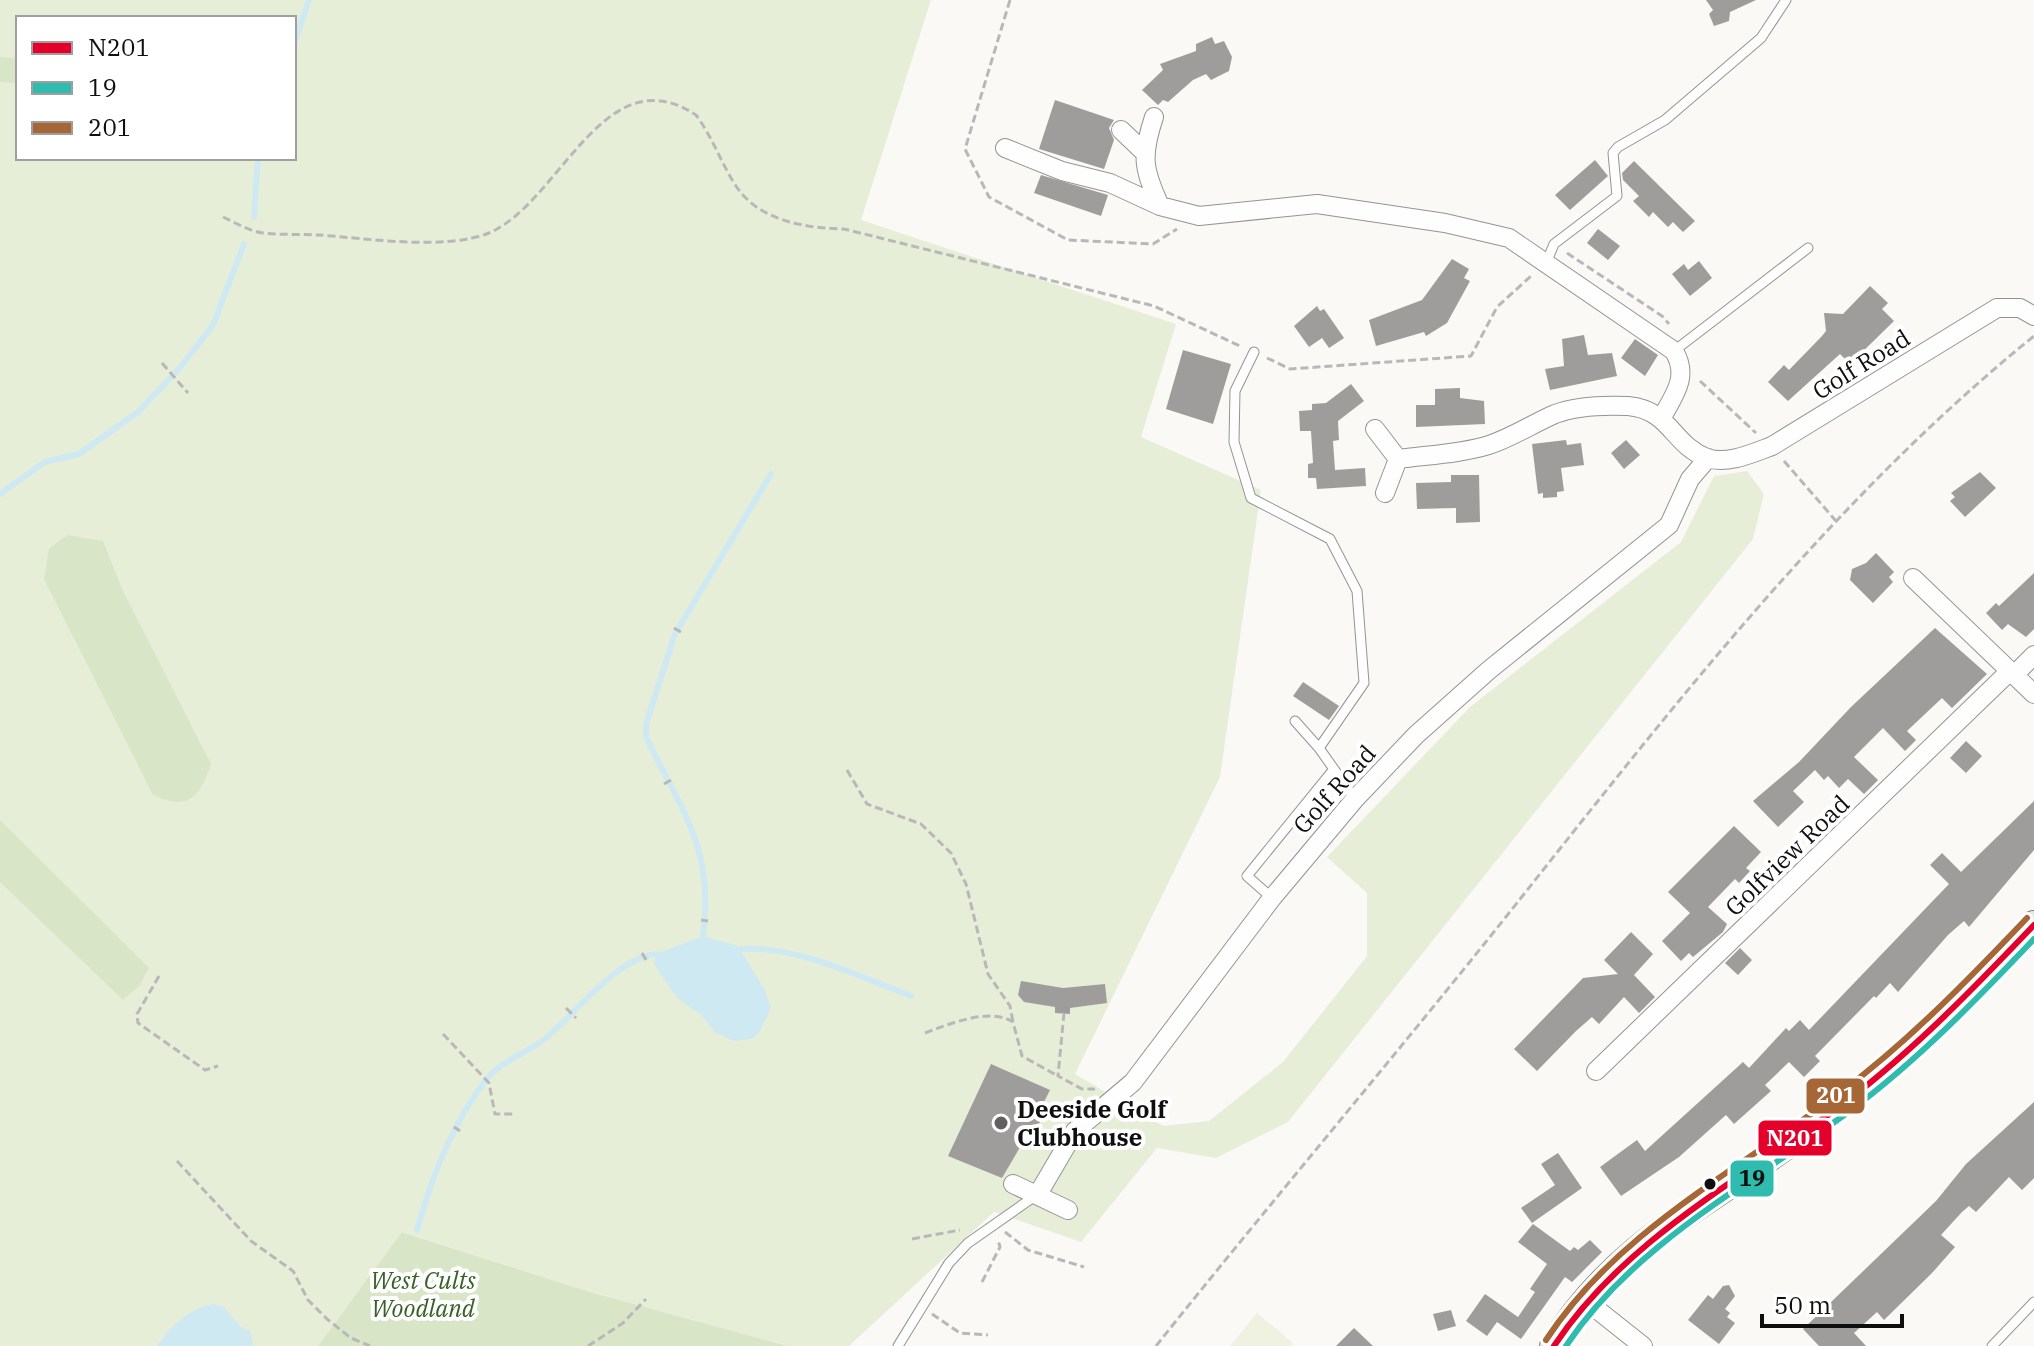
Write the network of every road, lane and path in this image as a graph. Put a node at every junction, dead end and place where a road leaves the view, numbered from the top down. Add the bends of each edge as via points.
1 (1786, 0) edge
2 (1154, 117) dead end
3 (1121, 130) dead end
4 (1005, 148) dead end
5 (1143, 151) junction
6 (1160, 206) junction
7 (223, 217) dead end
8 (1808, 248) dead end
9 (1547, 261) junction
10 (2033, 315) edge
11 (2034, 336) edge
12 (1674, 351) junction
13 (1254, 352) junction
14 (162, 363) dead end
15 (1682, 368) junction
16 (188, 393) dead end
17 (1662, 417) junction
18 (1375, 429) dead end
19 (1772, 446) junction
20 (1708, 458) junction
21 (1398, 459) junction
22 (1385, 493) dead end
23 (1836, 521) junction
24 (1913, 578) dead end
25 (674, 628) dead end
26 (681, 632) dead end
27 (2034, 655) edge
28 (2012, 673) junction
29 (2034, 694) edge
30 (1295, 721) dead end
31 (1319, 748) junction
32 (1334, 769) junction
33 (847, 770) dead end
34 (671, 780) dead end
35 (664, 784) dead end
36 (1355, 799) junction
37 (1272, 898) junction
38 (701, 920) dead end
39 (708, 921) dead end
40 (2034, 925) edge
41 (642, 953) dead end
42 (648, 963) dead end
43 (159, 976) dead end
44 (566, 1008) dead end
45 (1064, 1013) dead end
46 (576, 1018) dead end
47 (1013, 1022) junction
48 (925, 1033) dead end
49 (443, 1034) dead end
50 (218, 1066) dead end
51 (1596, 1071) dead end
52 (1058, 1076) junction
53 (1121, 1092) junction
54 (513, 1114) dead end
55 (454, 1127) dead end
56 (460, 1131) dead end
57 (177, 1161) dead end
58 (1013, 1184) dead end
59 (1038, 1194) junction
60 (1068, 1210) dead end
61 (995, 1224) junction
62 (912, 1239) dead end
63 (1084, 1267) dead end
64 (982, 1282) dead end
65 (646, 1299) dead end
66 (927, 1299) junction
67 (1585, 1300) junction
68 (2034, 1302) edge
69 (988, 1335) dead end
70 (370, 1346) edge
71 (588, 1346) edge
72 (898, 1346) edge
73 (1156, 1346) edge
74 (1554, 1346) edge
75 (1643, 1346) edge
76 (1992, 1346) edge

1 - 9 lane via 1761,38 1665,120 1618,147 1613,153 1617,196 1554,244
2 - 5 street
3 - 5 street
4 - 6 street via 1110,183
5 - 6 street
6 - 9 street via 1199,216 1317,204 1397,215 1509,238
7 - 13 path via 262,233 474,237 517,215 621,109 642,99 657,99 696,115 745,198 785,221 844,229 1154,306
8 - 12 lane
9 - 12 street
9 - 13 path via 1497,307 1471,356 1290,369
10 - 19 street, Golf Road via 2020,308 1997,308
11 - 23 path via 1934,421
12 - 15 street
13 - 31 lane via 1235,391 1234,442 1251,498 1330,539 1357,591 1364,683
14 - 16 path
15 - 17 street
15 - 19 path
17 - 20 street via 1686,444
17 - 21 street via 1646,408 1577,408 1484,447
18 - 21 street
19 - 20 street, Golf Road via 1737,458
19 - 23 path
20 - 36 street, Golf Road via 1690,479 1669,525 1489,670
21 - 22 street
23 - 73 path via 1620,773
24 - 28 street
25 - 26 path
27 - 28 street, Golfview Road
28 - 29 street
28 - 51 street, Golfview Road
30 - 31 lane
31 - 32 lane
32 - 36 lane
32 - 37 lane via 1247,876
33 - 47 path via 867,804 921,824 951,853 966,884 988,974 1010,1006
34 - 35 path
36 - 37 street, Golf Road
37 - 53 street, Golf Road
38 - 39 path
40 - 67 main road via 1955,1008 1877,1078 1673,1221
41 - 42 path
43 - 50 path via 137,1014 138,1023 205,1070
44 - 46 path
45 - 52 path
47 - 48 path via 986,1017
47 - 52 path via 1018,1052
49 - 54 path via 489,1083 492,1111
52 - 53 path via 1082,1089 1115,1086
53 - 59 street, Golf Road via 1075,1131
55 - 56 path
57 - 70 path via 251,1241 293,1271 308,1300 327,1319
58 - 59 street
59 - 60 street
59 - 61 lane
61 - 62 path
61 - 63 path via 1028,1250
61 - 64 path via 1000,1247
61 - 66 lane via 949,1263
65 - 71 path via 623,1323
66 - 69 path via 931,1312 950,1329
66 - 72 lane
67 - 74 main road
67 - 75 street
68 - 76 lane

